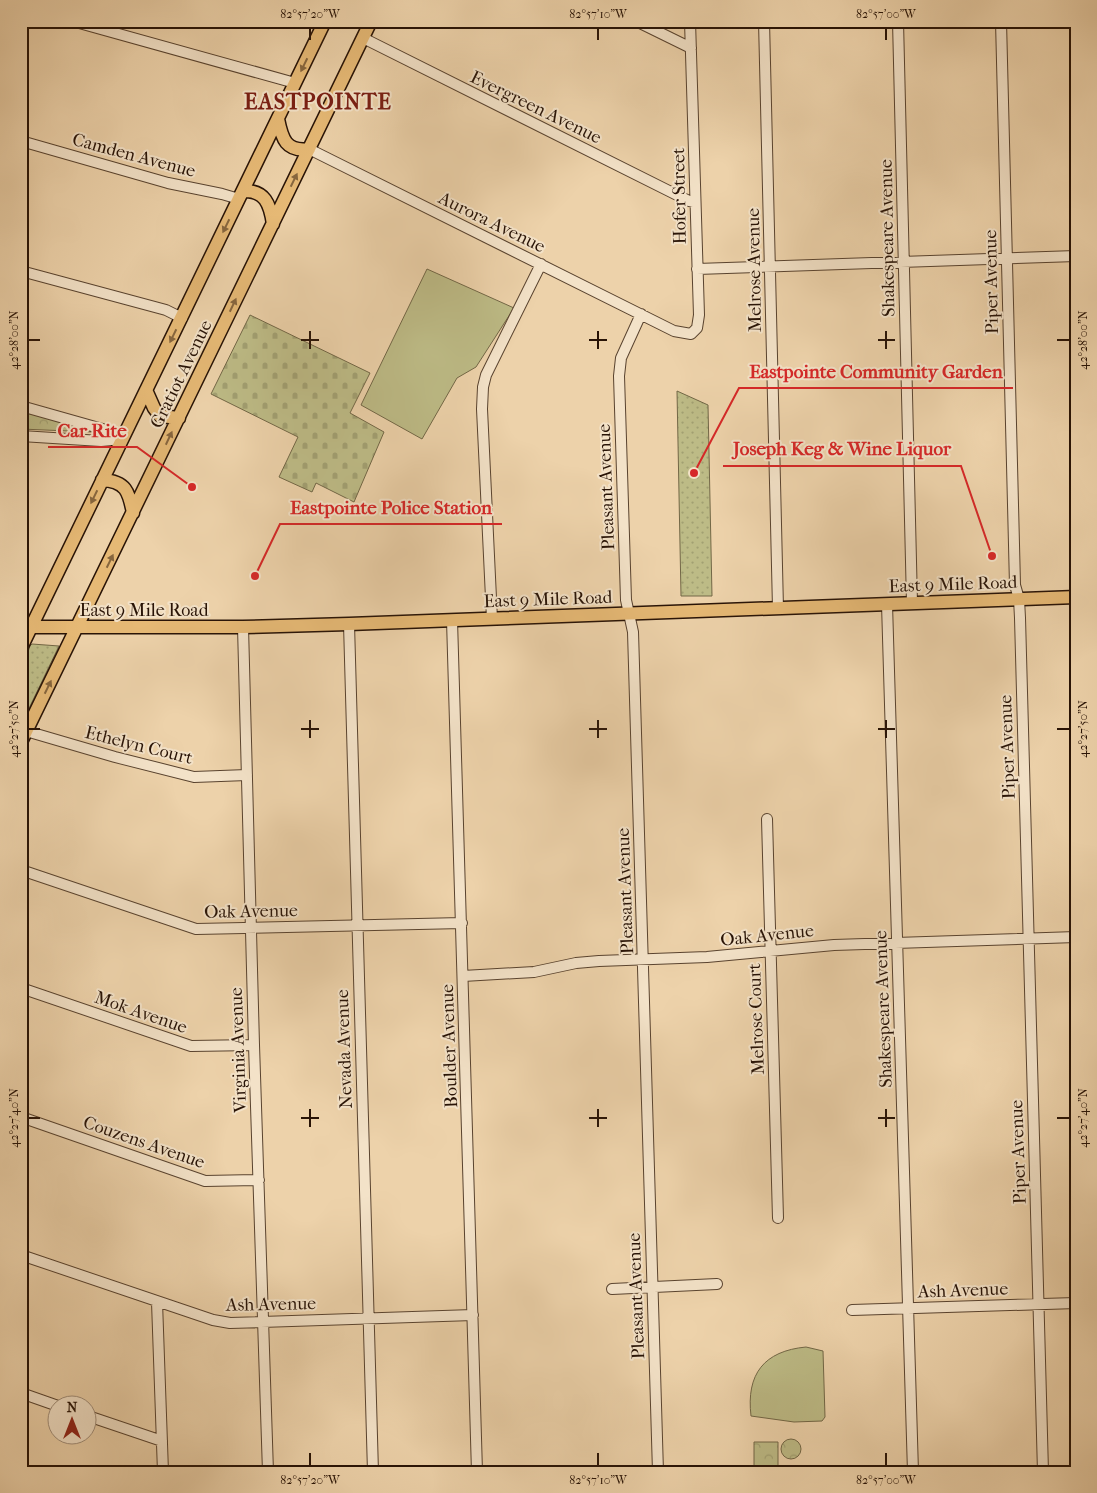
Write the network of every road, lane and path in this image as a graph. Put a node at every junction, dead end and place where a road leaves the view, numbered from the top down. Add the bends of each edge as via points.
1 (72, 21) edge
2 (371, 21) edge
3 (636, 21) edge
4 (690, 21) edge
5 (764, 21) edge
6 (898, 21) edge
7 (1001, 21) edge
8 (323, 22) edge
9 (363, 38) junction
10 (691, 48) junction
11 (295, 83) junction
12 (278, 119) junction
13 (21, 141) edge
14 (309, 149) junction
15 (241, 195) junction
16 (695, 202) junction
17 (273, 224) junction
18 (1076, 256) edge
19 (1007, 258) junction
20 (903, 262) junction
21 (542, 264) junction
22 (770, 266) junction
23 (697, 269) junction
24 (21, 271) edge
25 (641, 314) junction
26 (182, 318) junction
27 (660, 324) joint
28 (146, 390) junction
29 (21, 406) edge
30 (179, 418) junction
31 (21, 436) edge
32 (122, 439) junction
33 (102, 480) junction
34 (133, 513) junction
35 (1076, 597) edge
36 (1019, 599) junction
37 (912, 603) junction
38 (887, 604) junction
39 (778, 608) junction
40 (628, 614) junction
41 (492, 619) junction
42 (452, 620) junction
43 (349, 624) junction
44 (26, 627) edge
45 (77, 627) junction
46 (243, 627) junction
47 (21, 648) edge
48 (24, 737) edge
49 (246, 775) junction
50 (767, 819) dead end
51 (21, 870) edge
52 (462, 923) junction
53 (357, 926) junction
54 (252, 928) junction
55 (1076, 937) edge
56 (1029, 939) junction
57 (897, 943) junction
58 (770, 952) junction
59 (644, 960) junction
60 (463, 976) junction
61 (21, 988) edge
62 (254, 1045) junction
63 (21, 1117) edge
64 (259, 1180) junction
65 (778, 1218) dead end
66 (21, 1255) edge
67 (717, 1284) dead end
68 (652, 1286) junction
69 (612, 1289) dead end
70 (157, 1302) junction
71 (1076, 1303) edge
72 (1039, 1304) junction
73 (908, 1308) junction
74 (852, 1310) dead end
75 (473, 1316) junction
76 (369, 1318) junction
77 (264, 1321) junction
78 (21, 1393) edge
79 (48, 1402) edge
80 (98, 1419) edge
81 (162, 1441) junction
82 (163, 1472) edge
83 (268, 1472) edge
84 (373, 1472) edge
85 (477, 1472) edge
86 (658, 1472) edge
87 (913, 1472) edge
88 (1043, 1472) edge

1 - 11 street
2 - 9 main road, Gratiot Avenue
3 - 10 street
4 - 10 street, Hofer Street
5 - 22 street, Melrose Avenue
6 - 20 street, Shakespeare Avenue
7 - 19 street, Piper Avenue
8 -> 11 main road, Gratiot Avenue
9 - 14 main road, Gratiot Avenue
9 - 16 street, Evergreen Avenue
10 - 16 street, Hofer Street
11 - 12 main road, Gratiot Avenue
12 - 14 main road via 289,146 298,150
12 - 15 main road, Gratiot Avenue
13 - 15 street, Camden Avenue via 168,183
17 -> 14 main road, Gratiot Avenue
14 - 21 street, Aurora Avenue
15 - 17 main road via 255,192 263,197 269,206
15 -> 26 main road, Gratiot Avenue
16 - 23 street, Hofer Street
30 -> 17 main road, Gratiot Avenue
18 - 19 street
19 - 20 street
19 - 36 street, Piper Avenue via 1015,585
20 - 22 street
20 - 37 street, Shakespeare Avenue
21 - 25 street, Aurora Avenue
21 - 41 street via 483,387
22 - 23 street
22 - 39 street, Melrose Avenue
23 - 27 street, Hofer Street via 698,328 692,334 681,333
24 - 26 street via 166,310
25 - 27 street, Aurora Avenue
25 - 40 street, Pleasant Avenue via 621,358 619,376
26 -> 28 main road, Gratiot Avenue
28 - 30 main road via 160,416
28 - 32 main road, Gratiot Avenue
29 - 32 street via 106,430
34 -> 30 main road, Gratiot Avenue
31 - 32 street
32 - 33 main road, Gratiot Avenue
33 - 34 main road via 114,481 124,488 131,500
33 -> 44 main road, Gratiot Avenue
45 -> 34 main road, Gratiot Avenue
35 - 36 main road, East 9 Mile Road
36 - 37 main road, East 9 Mile Road
36 - 56 street, Piper Avenue
37 - 38 main road, East 9 Mile Road
38 - 39 main road, East 9 Mile Road
38 - 57 street, Shakespeare Avenue
39 - 40 main road, East 9 Mile Road
40 - 41 main road, East 9 Mile Road
40 - 59 street, Pleasant Avenue via 633,632
41 - 42 main road, East 9 Mile Road
42 - 43 main road, East 9 Mile Road
42 - 52 street, Boulder Avenue
43 - 46 main road, East 9 Mile Road
43 - 53 street, Nevada Avenue
44 - 45 main road, East 9 Mile Road
44 - 47 main road, Gratiot Avenue
45 - 46 main road, East 9 Mile Road
48 -> 45 main road, Gratiot Avenue
46 - 49 street, Virginia Avenue
48 - 49 street, Ethelyn Court via 194,777
49 - 54 street, Virginia Avenue
50 - 58 street, Melrose Court
51 - 54 street, Oak Avenue via 196,928
52 - 53 street, Oak Avenue
52 - 60 street, Boulder Avenue
53 - 54 street, Oak Avenue
53 - 76 street, Nevada Avenue
54 - 62 street, Virginia Avenue
55 - 56 street, Oak Avenue
56 - 57 street, Oak Avenue
56 - 72 street, Piper Avenue
57 - 58 street, Oak Avenue
57 - 73 street, Shakespeare Avenue
58 - 59 street, Oak Avenue
58 - 65 street, Melrose Court
59 - 60 street, Oak Avenue via 576,963 534,972
59 - 68 street, Pleasant Avenue
60 - 75 street, Boulder Avenue
61 - 62 street, Mok Avenue via 191,1046
62 - 64 street, Virginia Avenue
63 - 64 street, Couzens Avenue via 205,1181
64 - 77 street, Virginia Avenue
66 - 70 street, Ash Avenue
67 - 68 street
68 - 69 street
68 - 86 street, Pleasant Avenue
70 - 77 street, Ash Avenue via 213,1320 230,1323
70 - 81 street
71 - 72 street, Ash Avenue
72 - 73 street, Ash Avenue
72 - 88 street, Piper Avenue
73 - 74 street, Ash Avenue
73 - 87 street, Shakespeare Avenue
75 - 76 street, Ash Avenue
75 - 85 street, Boulder Avenue
76 - 77 street, Ash Avenue
76 - 84 street, Nevada Avenue
77 - 83 street, Virginia Avenue
78 - 79 street
80 - 81 street
81 - 82 street

